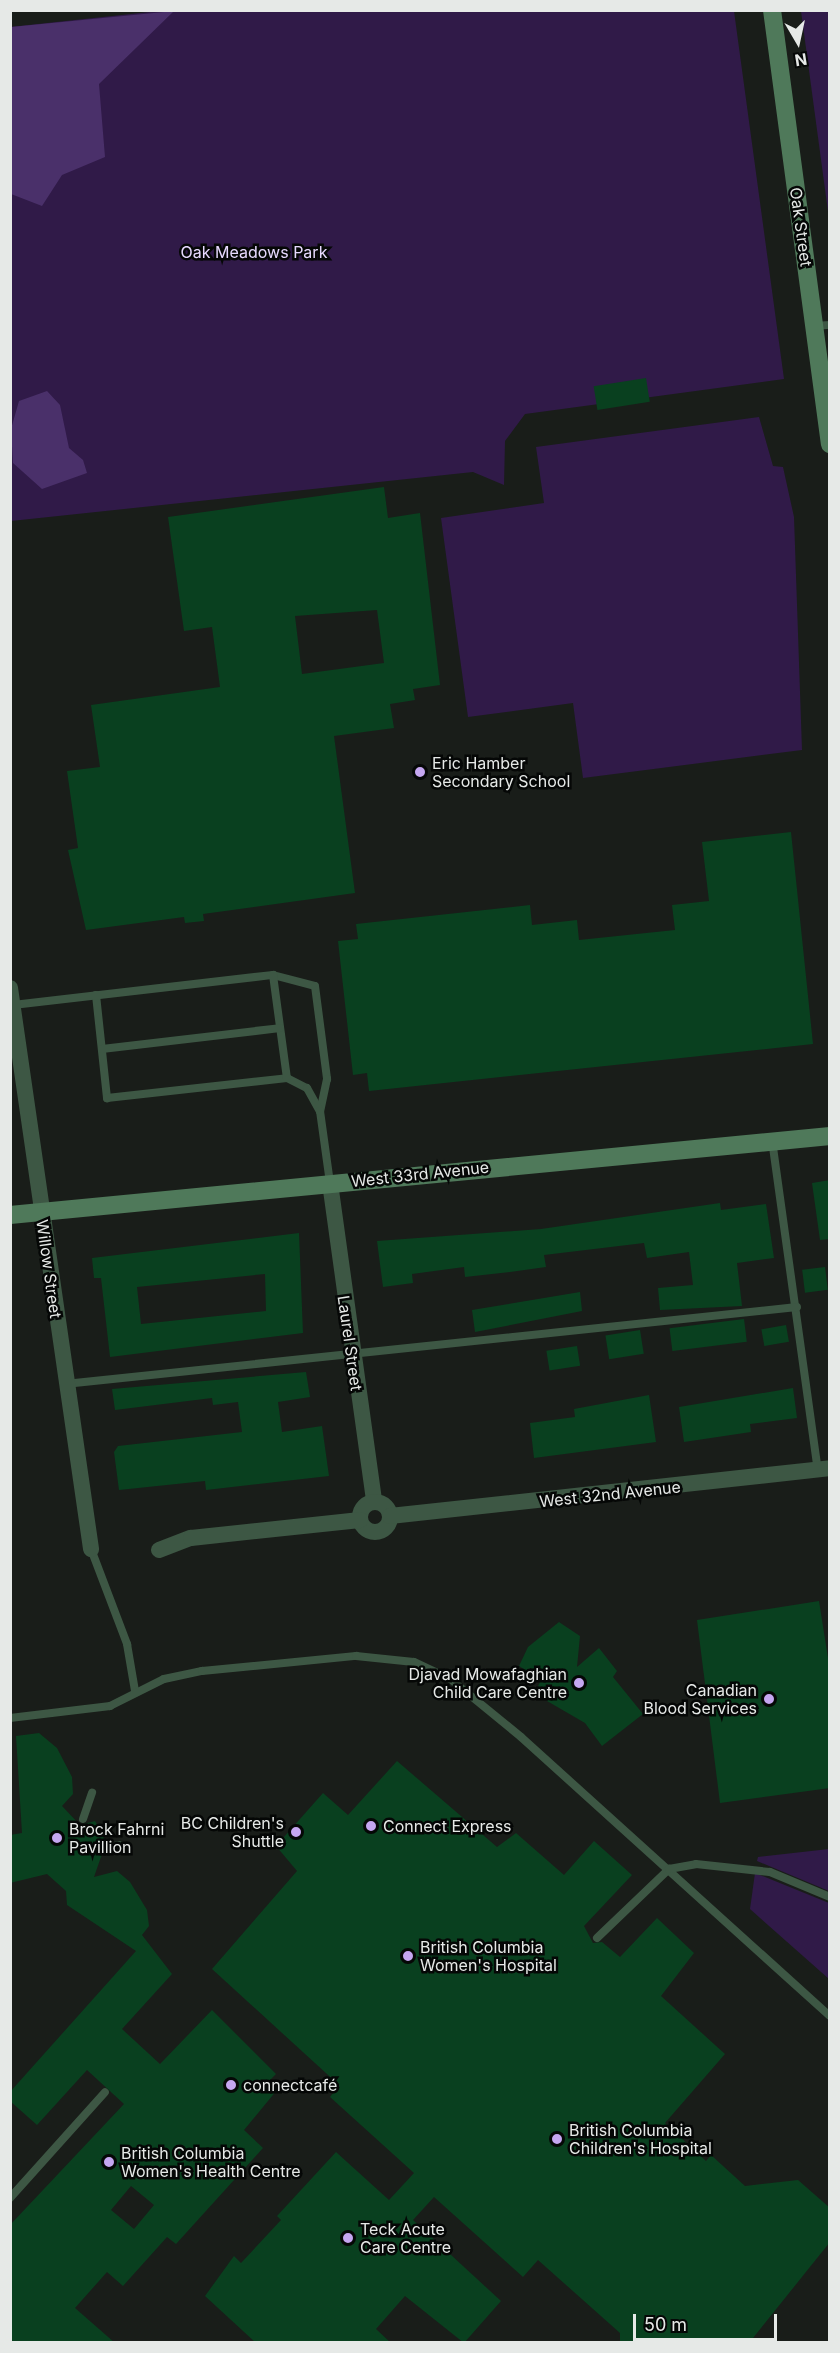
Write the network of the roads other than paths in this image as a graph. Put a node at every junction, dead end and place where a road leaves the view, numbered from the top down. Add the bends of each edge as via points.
1 (772, 10) edge
2 (822, 326) edge
3 (830, 444) edge
4 (273, 975) junction
5 (96, 995) junction
6 (12, 996) edge
7 (280, 1028) junction
8 (102, 1049) junction
9 (286, 1078) junction
10 (320, 1111) junction
11 (830, 1136) edge
12 (772, 1140) junction
13 (330, 1183) junction
14 (41, 1212) junction
15 (10, 1215) edge
16 (797, 1307) junction
17 (351, 1354) junction
18 (64, 1384) junction
19 (824, 1469) edge
20 (374, 1502) junction
21 (390, 1516) junction
22 (360, 1520) junction
23 (91, 1549) joint
24 (159, 1550) dead end
25 (135, 1690) junction
26 (10, 1718) edge
27 (92, 1793) dead end
28 (83, 1819) dead end
29 (120, 1845) dead end
30 (104, 1848) dead end
31 (669, 1869) junction
32 (830, 1897) edge
33 (597, 1938) dead end
34 (830, 2016) edge
35 (105, 2092) dead end
36 (10, 2198) edge

1 - 2 street, Oak Street
2 - 3 street, Oak Street
4 - 5 lane
4 - 7 lane
4 - 10 lane via 315,986 327,1079
5 - 6 lane
5 - 8 lane
6 - 14 street, Willow Street
7 - 8 lane
7 - 9 lane
8 - 9 lane via 107,1098
9 - 10 lane via 307,1088
10 - 13 lane
11 - 12 street, West 33rd Avenue
12 - 13 street, West 33rd Avenue
12 - 16 lane
13 - 14 street, West 33rd Avenue
13 - 17 street, Laurel Street
14 - 15 street, West 33rd Avenue
14 - 18 street, Willow Street
16 - 17 lane
16 - 19 lane
17 - 18 lane
17 - 20 street, Laurel Street
18 - 23 street, Willow Street
19 - 21 street, West 32nd Avenue
20 - 21 street via 384,1504
20 - 22 street via 365,1506
21 - 22 street via 378,1533 368,1531
22 - 24 street via 190,1538
23 - 25 lane via 127,1644
25 - 26 lane via 110,1706
25 - 31 lane via 173,1677 238,1667 356,1656 414,1662 465,1690
27 - 28 lane
29 - 30 lane
31 - 32 lane via 741,1865
31 - 33 lane
31 - 34 lane
35 - 36 lane

